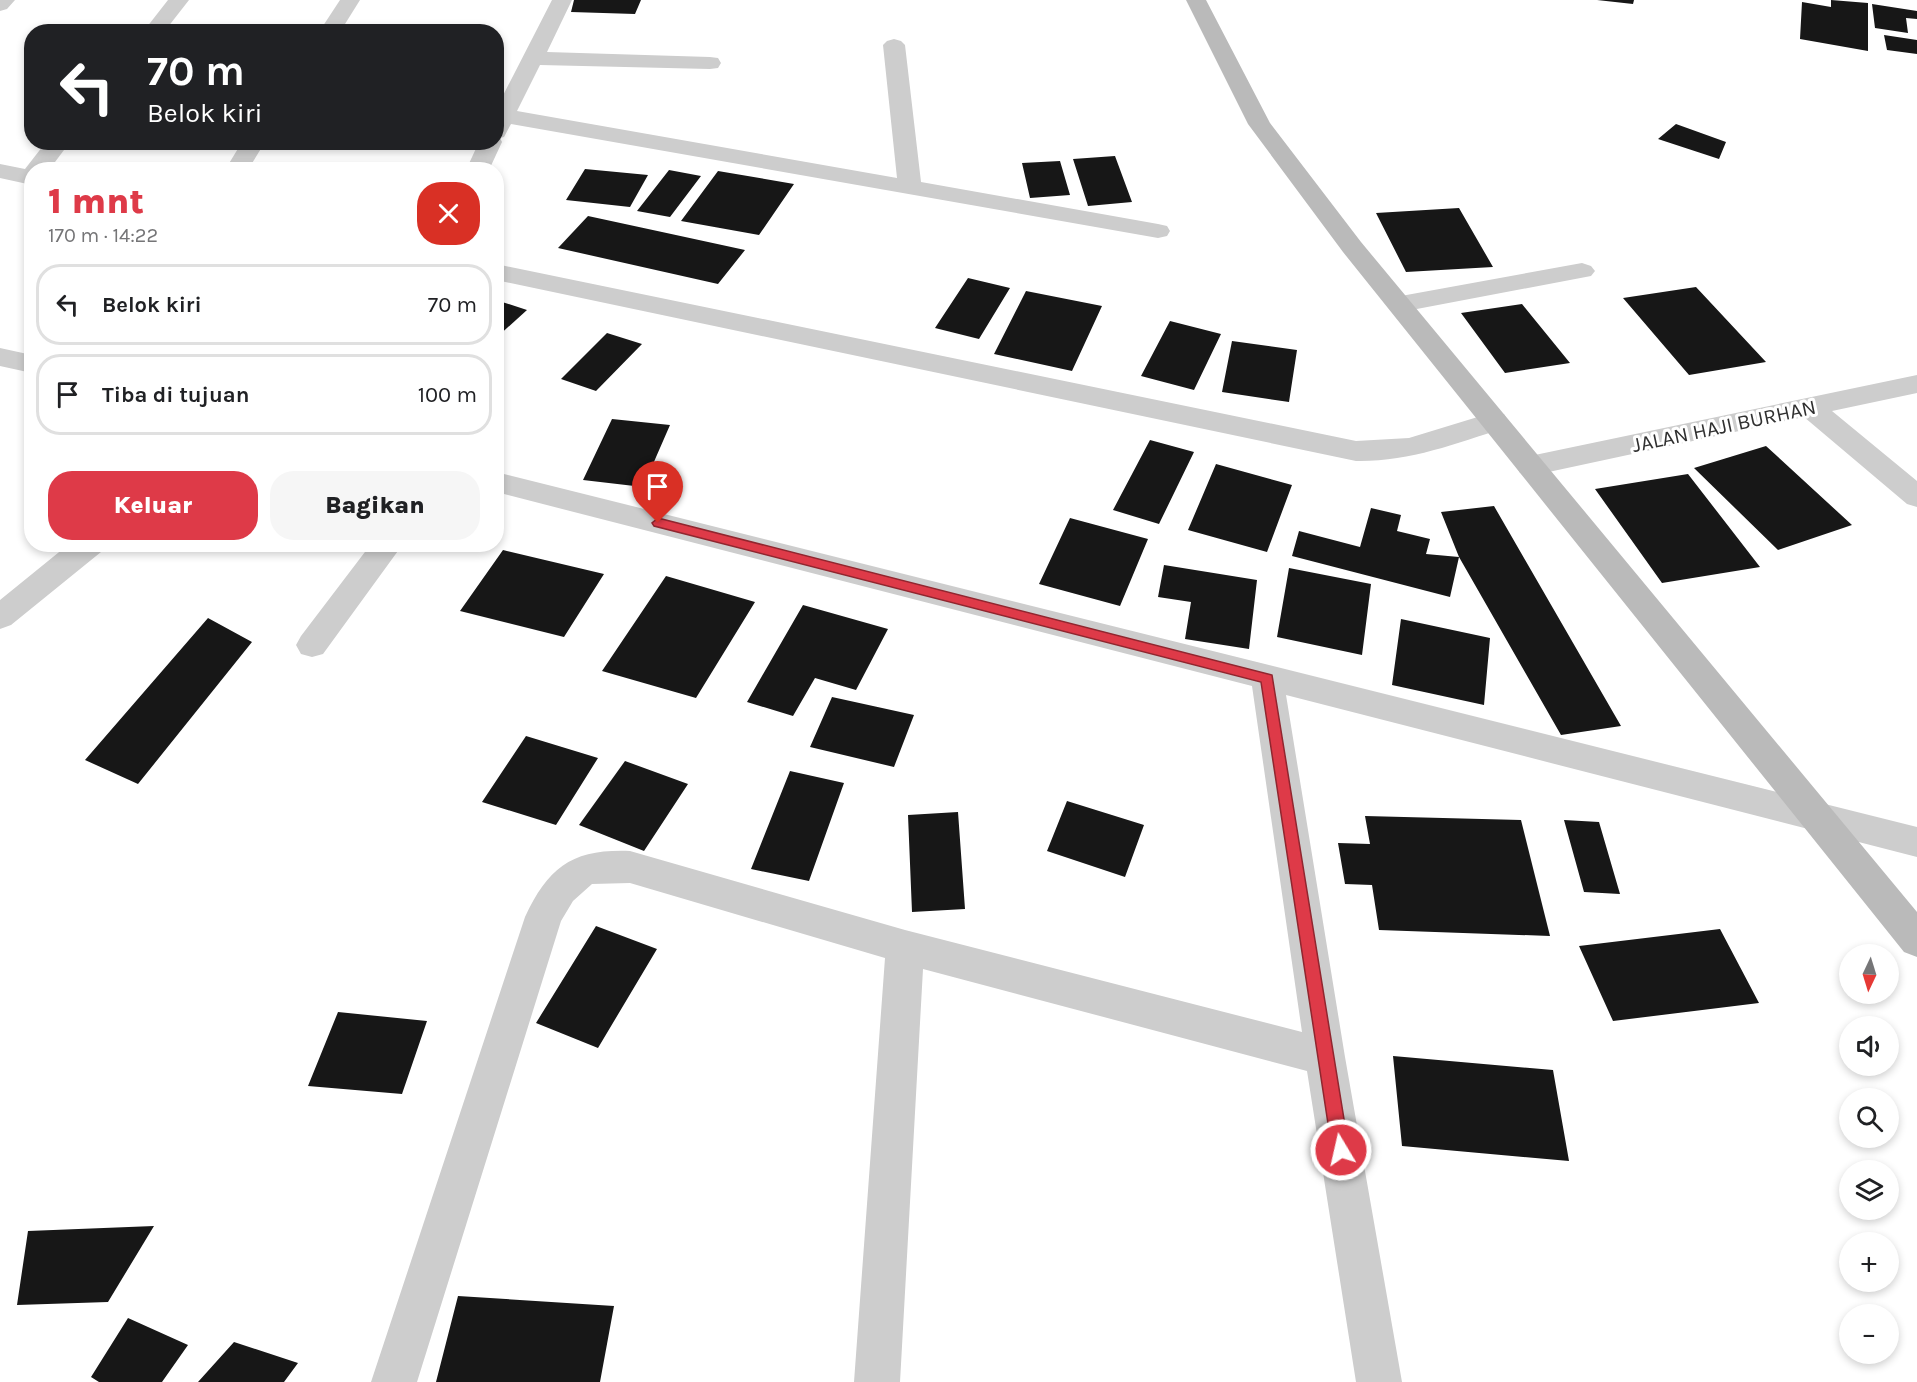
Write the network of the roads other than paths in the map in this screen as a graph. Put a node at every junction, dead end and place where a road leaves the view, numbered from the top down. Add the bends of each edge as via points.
1 (5, 0) edge
2 (179, 0) edge
3 (351, 0) edge
4 (562, 0) edge
5 (1196, 0) edge
6 (0, 5) edge
7 (160, 24) edge
8 (334, 24) edge
9 (894, 45) dead end
10 (533, 57) junction
11 (710, 63) dead end
12 (504, 118) edge
13 (504, 124) edge
14 (52, 150) edge
15 (43, 162) edge
16 (0, 171) edge
17 (24, 174) edge
18 (910, 186) junction
19 (1158, 231) dead end
20 (1582, 271) dead end
21 (504, 274) edge
22 (1401, 304) junction
23 (0, 357) edge
24 (24, 362) edge
25 (1917, 384) edge
26 (1811, 408) junction
27 (1494, 421) junction
28 (1530, 466) junction
29 (504, 484) edge
30 (1917, 497) edge
31 (80, 552) edge
32 (382, 552) edge
33 (0, 616) edge
34 (312, 645) dead end
35 (1267, 678) junction
36 (1815, 814) junction
37 (1917, 842) edge
38 (1917, 940) edge
39 (905, 947) junction
40 (1325, 1057) junction
41 (394, 1382) edge
42 (877, 1382) edge
43 (1379, 1382) edge

1 - 6 street
2 - 7 street
3 - 8 street
4 - 10 street
5 - 22 street via 1259,124 1345,238
9 - 18 street
10 - 11 street
10 - 12 street
13 - 18 street
14 - 15 street
16 - 17 street
18 - 19 street
20 - 22 street
21 - 27 street via 1356,451 1397,450
22 - 27 street
23 - 24 street
25 - 26 street, JALAN HAJI BURHAN
26 - 28 street, JALAN HAJI BURHAN
26 - 30 street
27 - 28 street
28 - 36 street
29 - 35 street
31 - 33 street
32 - 34 street
35 - 36 street
35 - 40 street
36 - 37 street
36 - 38 street
39 - 40 street
39 - 41 street via 630,867 602,865 575,874 558,890 544,917
39 - 42 street
40 - 43 street

